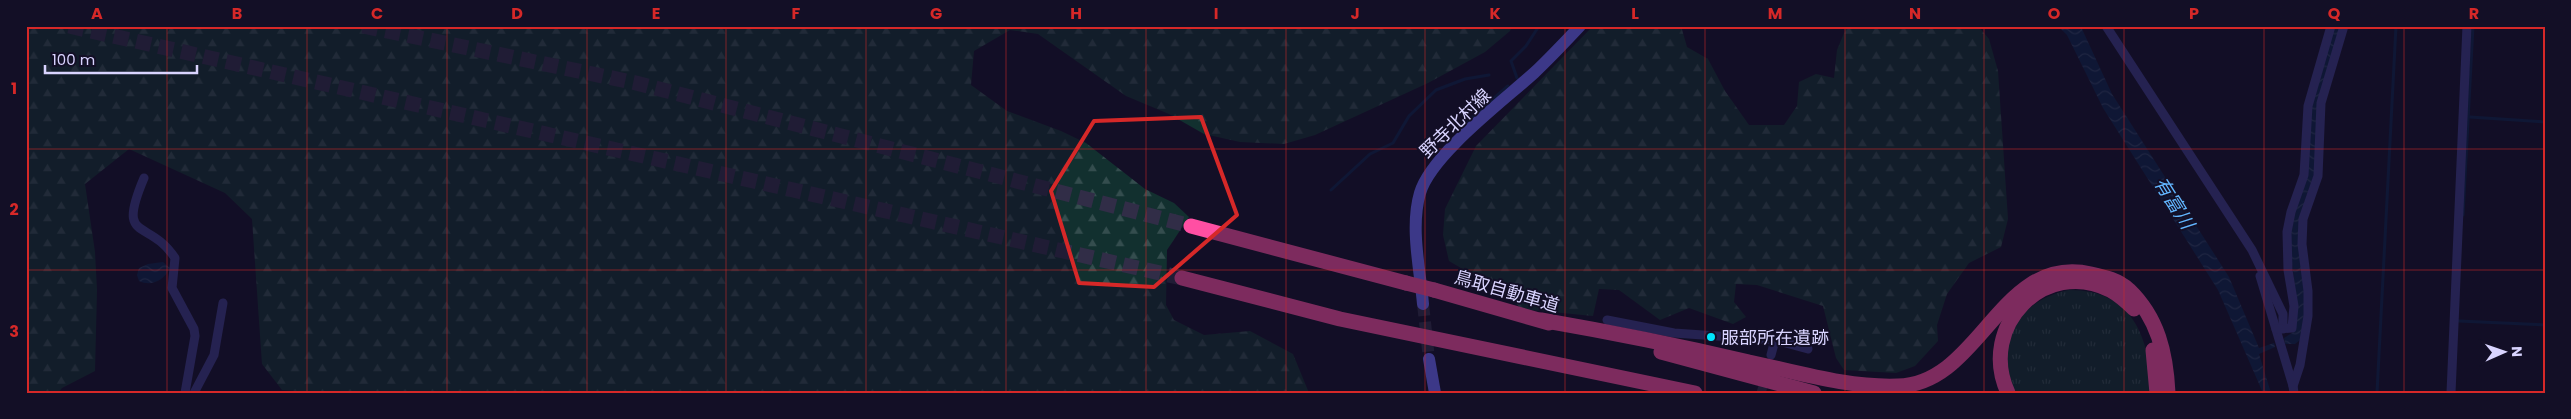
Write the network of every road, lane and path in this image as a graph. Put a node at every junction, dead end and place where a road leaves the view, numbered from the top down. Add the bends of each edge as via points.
1 (1580, 26) edge
2 (2106, 26) edge
3 (2331, 26) edge
4 (2344, 26) edge
5 (2467, 26) edge
6 (144, 178) dead end
7 (1191, 226) tunnel mouth
8 (1182, 278) tunnel mouth
9 (222, 303) dead end
10 (1423, 304) tunnel mouth
11 (1541, 320) junction
12 (1607, 320) dead end
13 (2280, 329) junction
14 (1775, 340) junction
15 (1808, 349) dead end
16 (1771, 355) dead end
17 (1429, 359) tunnel mouth
18 (2293, 389) edge
19 (185, 393) edge
20 (194, 393) edge
21 (1435, 393) edge
22 (1695, 393) edge
23 (1814, 393) edge
24 (2008, 393) edge
25 (2157, 393) edge
26 (2168, 393) edge
27 (2451, 393) edge

1 - 10 street, 野寺北村線 via 1537,70 1442,155 1429,173 1420,193 1416,222
2 - 13 street via 2253,252
3 - 13 street via 2308,106 2304,175 2287,232 2288,270 2294,306 2292,328
4 - 18 street via 2322,103 2318,176 2303,219 2308,316
5 - 27 street
6 - 19 street via 134,202 134,222 167,248 174,258 172,288 194,329
7 - 11 highway, 鳥取自動車道, bridge
8 - 22 highway via 1340,318
9 - 20 street via 214,355
11 - 23 highway, 鳥取自動車道
11 - 26 highway via 1854,383 1901,386 1925,380 1957,360 2016,294 2052,275 2083,272 2123,285 2142,304 2161,341
12 - 14 street via 1674,333
13 - 18 street
14 - 15 street
14 - 16 street
17 - 21 street
24 - 25 highway via 2002,377 2000,351 2002,335 2011,318 2038,292 2079,282 2111,290 2135,310 2152,342

